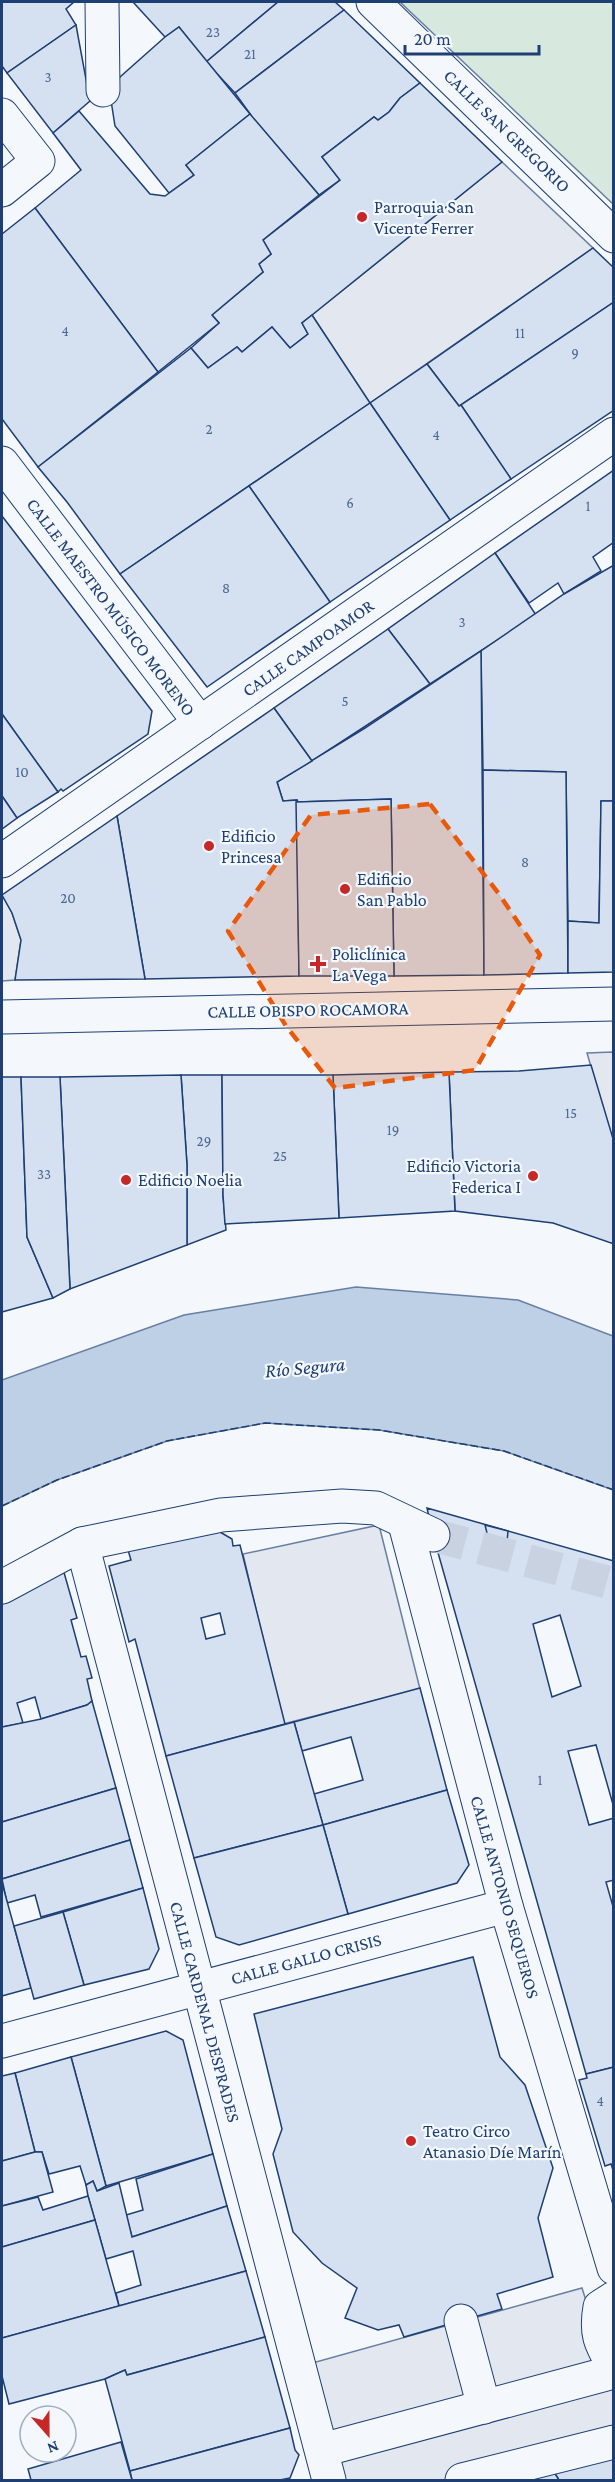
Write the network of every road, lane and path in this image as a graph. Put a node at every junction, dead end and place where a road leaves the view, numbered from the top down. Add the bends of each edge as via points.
1 (102, 2) edge
2 (373, 2) edge
3 (103, 90) dead end
4 (2, 115) edge
5 (2, 190) edge
6 (614, 236) edge
7 (614, 434) edge
8 (2, 463) edge
9 (200, 723) junction
10 (2, 861) edge
11 (614, 1004) edge
12 (2, 1017) edge
13 (82, 1544) junction
14 (2, 1587) edge
15 (506, 1906) junction
16 (198, 1987) junction
17 (2, 2041) edge
18 (614, 2268) edge
19 (614, 2298) edge
20 (461, 2321) dead end
21 (614, 2370) edge
22 (484, 2407) junction
23 (614, 2442) edge
24 (325, 2465) edge
25 (462, 2481) edge

1 - 3 street
2 - 6 street, CALLE SAN GREGORIO
4 - 5 street via 38,161
7 - 9 street, CALLE CAMPOAMOR
8 - 9 street, CALLE MAESTRO MÚSICO MORENO
9 - 10 street, CALLE CAMPOAMOR
11 - 12 street, CALLE OBISPO ROCAMORA
13 - 14 street
13 - 15 street, CALLE ANTONIO SEQUEROS via 221,1515 342,1506 375,1508 419,1530
13 - 16 street, CALLE CARDENAL DESPRADES
15 - 16 street, CALLE GALLO CRISIS
15 - 18 street, CALLE ANTONIO SEQUEROS
16 - 17 street, CALLE GALLO CRISIS
16 - 24 street, CALLE CARDENAL DESPRADES
19 - 21 street via 600,2307 597,2324 599,2342
20 - 22 street
21 - 22 street
22 - 24 street
23 - 25 street

